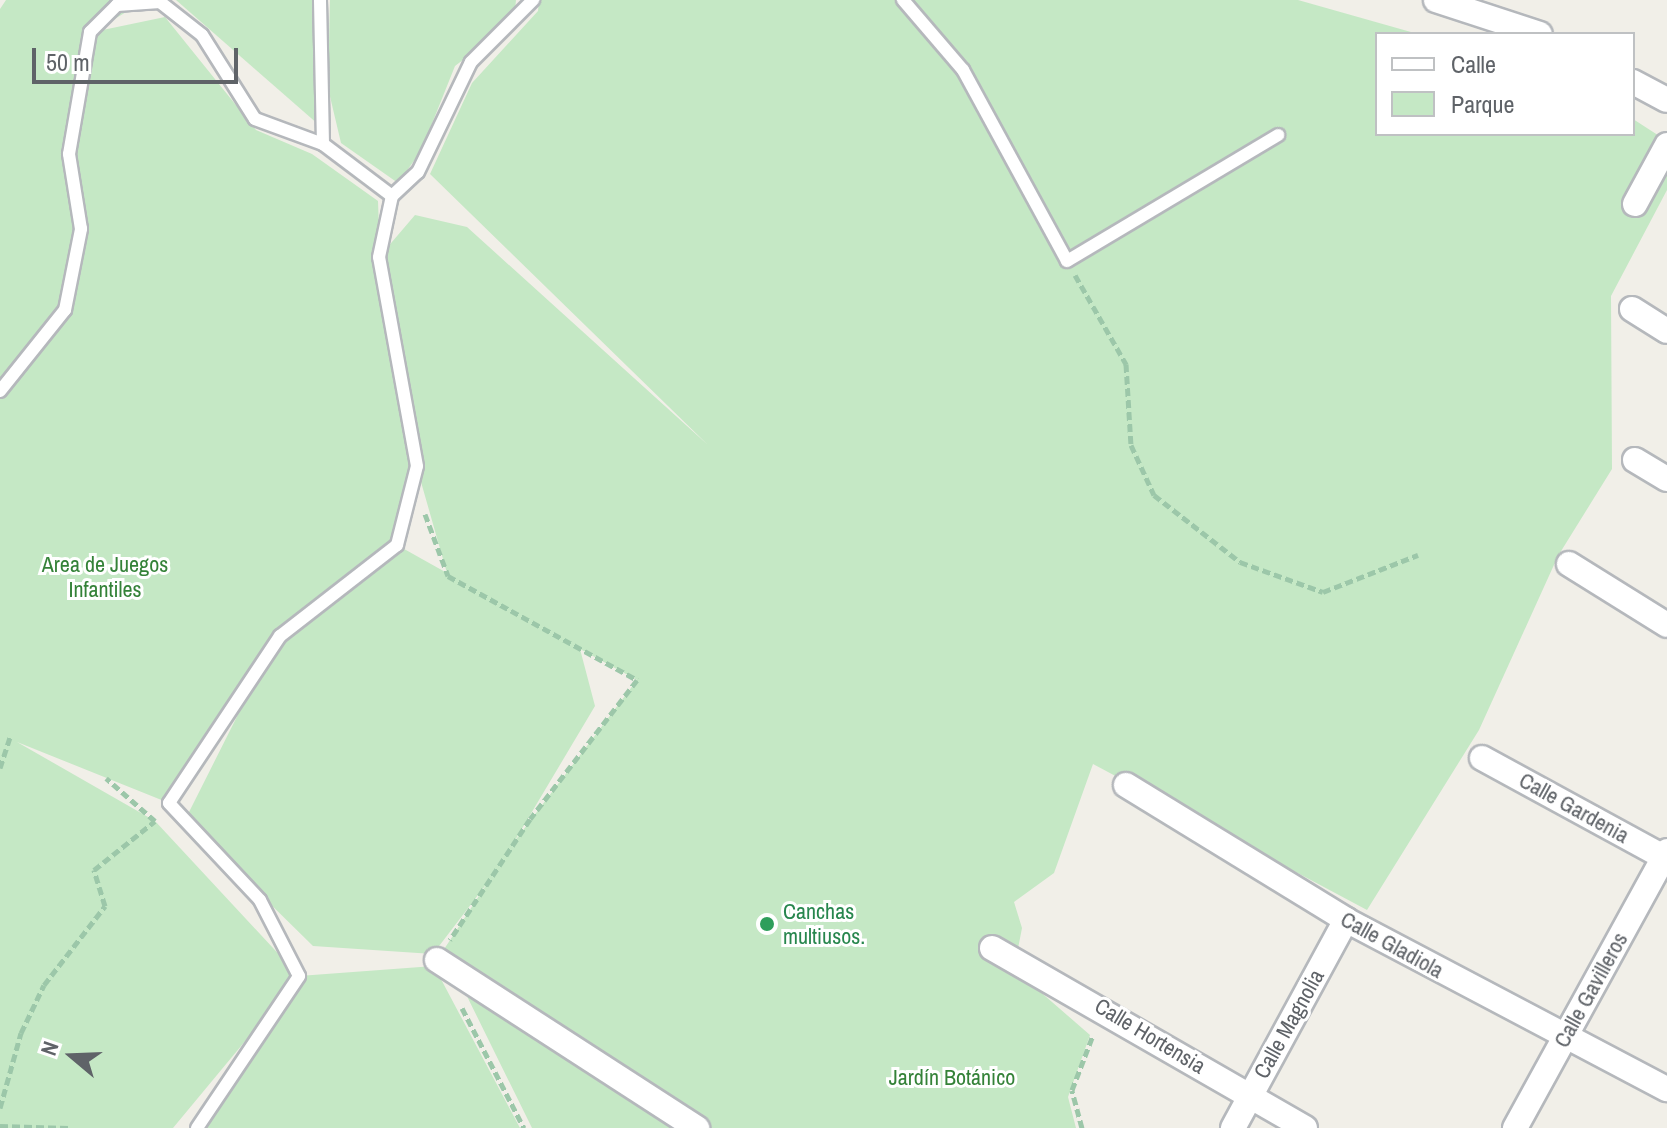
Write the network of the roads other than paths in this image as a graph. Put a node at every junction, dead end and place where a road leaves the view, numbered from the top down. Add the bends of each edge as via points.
1 (320, 0) edge
2 (533, 0) edge
3 (903, 0) edge
4 (1436, 0) edge
5 (1534, 32) edge
6 (1635, 83) edge
7 (1667, 100) edge
8 (1278, 135) dead end
9 (323, 144) junction
10 (1667, 145) edge
11 (392, 196) junction
12 (1635, 204) dead end
13 (1632, 309) dead end
14 (1667, 331) edge
15 (0, 391) edge
16 (1635, 460) dead end
17 (1667, 479) edge
18 (1569, 564) dead end
19 (1667, 625) edge
20 (1482, 758) dead end
21 (1126, 785) dead end
22 (1666, 856) edge
23 (1346, 920) junction
24 (992, 948) dead end
25 (437, 960) road end
26 (1564, 1039) junction
27 (1667, 1089) edge
28 (1250, 1096) junction
29 (197, 1128) edge
30 (697, 1128) edge
31 (1233, 1128) edge
32 (1305, 1128) edge
33 (1515, 1128) edge

1 - 9 lane
2 - 11 lane via 471,62 418,172
3 - 8 lane via 963,70 1067,261
4 - 5 street
6 - 7 street
9 - 11 lane
9 - 15 lane via 255,119 202,35 160,2 117,5 90,32 69,154 81,229 65,310
10 - 12 street
11 - 29 lane via 379,257 417,466 397,545 280,636 169,803 260,900 299,976
13 - 14 street
16 - 17 street
18 - 19 street
20 - 22 street, Calle Gardenia
21 - 23 street, Calle Gladiola
22 - 26 street, Calle Gavilleros
23 - 26 street, Calle Gladiola
23 - 28 street, Calle Magnolia
24 - 28 street, Calle Hortensia
25 - 30 street
26 - 27 street, Calle Gladiola
26 - 33 street, Calle Gavilleros
28 - 31 street, Calle Magnolia
28 - 32 street, Calle Hortensia

